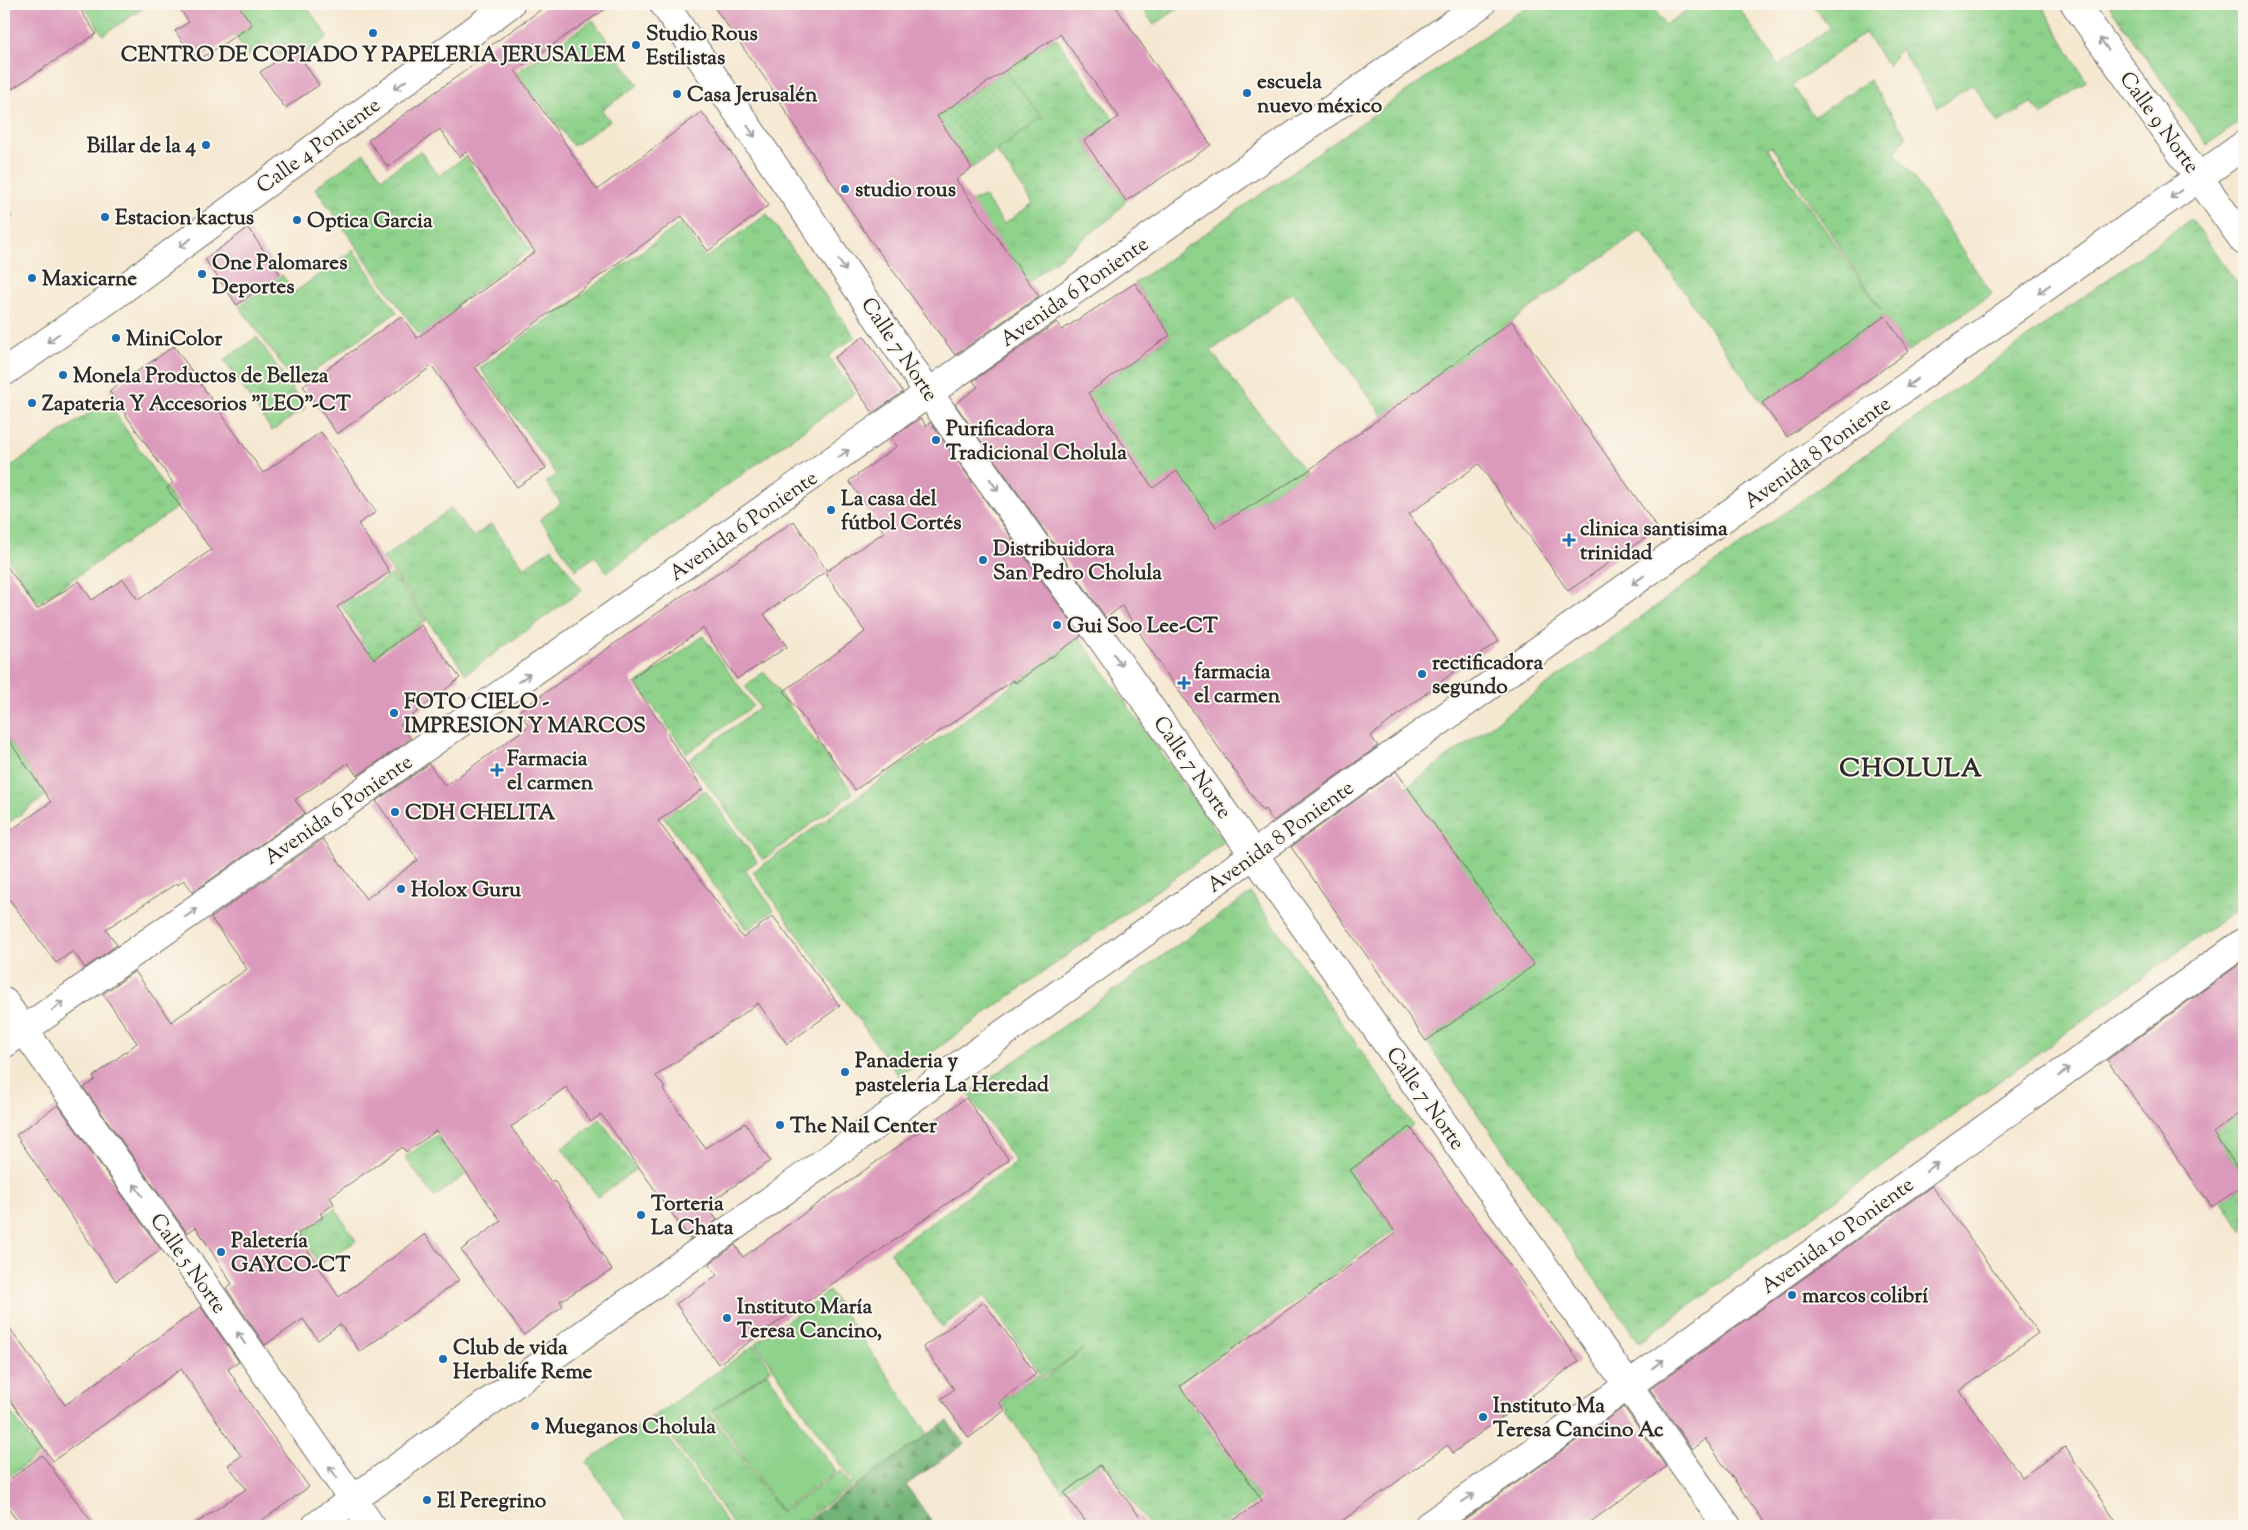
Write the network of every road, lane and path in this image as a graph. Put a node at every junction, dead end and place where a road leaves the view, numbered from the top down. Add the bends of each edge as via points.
1 (510, 4) edge
2 (664, 4) edge
3 (1481, 4) edge
4 (2075, 4) edge
5 (2244, 146) edge
6 (2199, 177) junction
7 (2244, 241) edge
8 (4, 372) edge
9 (930, 393) junction
10 (1255, 854) junction
11 (2244, 942) edge
12 (4, 1002) edge
13 (14, 1037) edge
14 (1628, 1385) junction
15 (353, 1500) junction
16 (316, 1526) edge
17 (371, 1526) edge
18 (1428, 1526) edge
19 (1727, 1526) edge

1 -> 8 street, Calle 4 Poniente via 112,297
2 -> 9 street, Calle 7 Norte
3 - 9 street, Avenida 6 Poniente
6 -> 4 street, Calle 9 Norte
5 - 6 street, Avenida 8 Poniente
6 - 7 street, Calle 9 Norte
6 -> 10 street, Avenida 8 Poniente
9 -> 10 street, Calle 7 Norte
13 -> 9 street, Avenida 6 Poniente
10 - 14 street, Calle 7 Norte
10 - 15 street, Avenida 8 Poniente
14 -> 11 street, Avenida 10 Poniente
12 - 13 street, Calle 5 Norte
15 -> 13 street, Calle 5 Norte via 197,1274
18 -> 14 street, Avenida 10 Poniente
14 - 19 street, Calle 7 Norte
15 - 16 street, Avenida 8 Poniente
15 - 17 street, Calle 5 Norte

